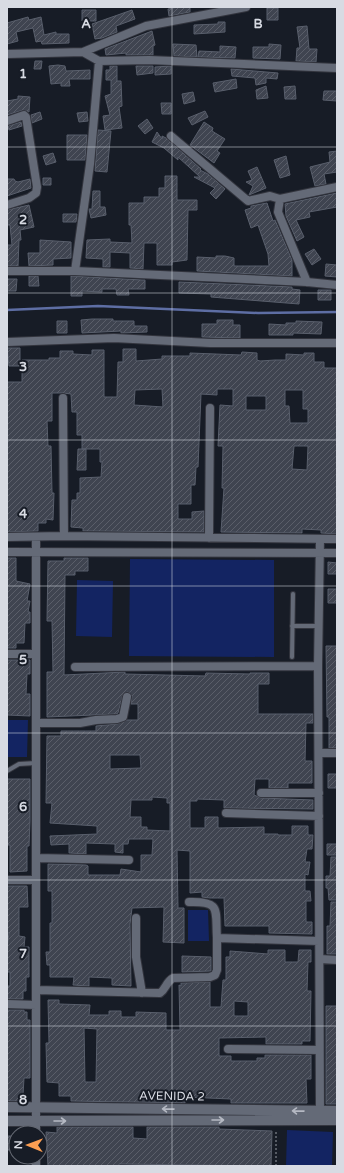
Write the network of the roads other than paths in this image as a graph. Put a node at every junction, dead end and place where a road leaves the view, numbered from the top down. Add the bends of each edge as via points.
1 (246, 7) edge
2 (83, 52) junction
3 (7, 54) edge
4 (99, 61) junction
5 (337, 68) edge
6 (7, 121) edge
7 (171, 136) dead end
8 (337, 187) edge
9 (280, 199) junction
10 (7, 205) edge
11 (7, 271) edge
12 (75, 271) junction
13 (307, 282) junction
14 (337, 285) edge
15 (7, 342) edge
16 (337, 343) edge
17 (63, 398) dead end
18 (210, 408) dead end
19 (64, 536) junction
20 (7, 537) edge
21 (36, 537) junction
22 (209, 538) junction
23 (320, 539) junction
24 (337, 539) edge
25 (7, 552) edge
26 (36, 552) junction
27 (320, 553) junction
28 (337, 553) edge
29 (293, 594) dead end
30 (292, 626) junction
31 (318, 626) junction
32 (7, 654) edge
33 (36, 654) junction
34 (292, 657) dead end
35 (318, 666) junction
36 (75, 667) dead end
37 (127, 697) dead end
38 (36, 723) junction
39 (319, 753) junction
40 (337, 753) edge
41 (37, 763) junction
42 (7, 771) edge
43 (261, 792) dead end
44 (319, 793) junction
45 (226, 813) dead end
46 (319, 816) junction
47 (36, 858) junction
48 (129, 860) dead end
49 (7, 880) edge
50 (36, 880) junction
51 (189, 902) dead end
52 (136, 918) dead end
53 (217, 938) junction
54 (319, 941) junction
55 (320, 959) junction
56 (337, 960) edge
57 (36, 990) junction
58 (142, 993) junction
59 (7, 1004) edge
60 (36, 1005) junction
61 (228, 1049) dead end
62 (319, 1050) junction
63 (36, 1106) junction
64 (7, 1107) edge
65 (337, 1111) edge
66 (320, 1116) junction
67 (337, 1120) edge
68 (7, 1121) edge
69 (36, 1121) junction
70 (36, 1125) edge

1 - 2 street via 146,26
2 - 3 street
2 - 4 street
4 - 5 street via 149,60
4 - 12 street via 90,164
6 - 10 street via 26,117 37,187 36,193 29,198
7 - 9 street via 248,201 270,196
8 - 9 street
9 - 13 street via 278,212
11 - 12 street
12 - 13 street
13 - 14 street
15 - 16 street via 114,338 210,343
17 - 19 street
18 - 22 street
19 - 21 street
19 - 22 street
20 - 21 street
21 - 26 street
22 - 23 street
23 - 24 street
23 - 27 street
25 - 26 street
26 - 27 street
26 - 33 street
27 - 28 street
27 - 31 street
29 - 30 lane
30 - 31 lane
30 - 34 lane
31 - 35 street
32 - 33 street
33 - 38 street
35 - 36 street
35 - 39 street
37 - 38 street via 123,718 80,723
38 - 41 street
39 - 40 street
39 - 44 street
41 - 42 lane via 19,764
41 - 47 street
43 - 44 street
44 - 46 street
45 - 46 street
46 - 54 street
47 - 48 street
47 - 50 street
49 - 50 street
50 - 57 street
51 - 53 street via 211,904 214,909
52 - 58 street via 136,957
53 - 54 street
53 - 58 street via 215,975 173,978 160,993
54 - 55 street
55 - 56 street
55 - 62 street
57 - 58 street
57 - 60 street
59 - 60 street
60 - 63 street
61 - 62 street
62 - 66 street
63 - 64 street, AVENIDA 2
66 -> 63 street, AVENIDA 2
63 - 69 street
65 - 66 street, AVENIDA 2
66 - 67 street, AVENIDA 2
69 -> 66 street, AVENIDA 2 via 277,1120
68 - 69 street, AVENIDA 2
69 - 70 street

